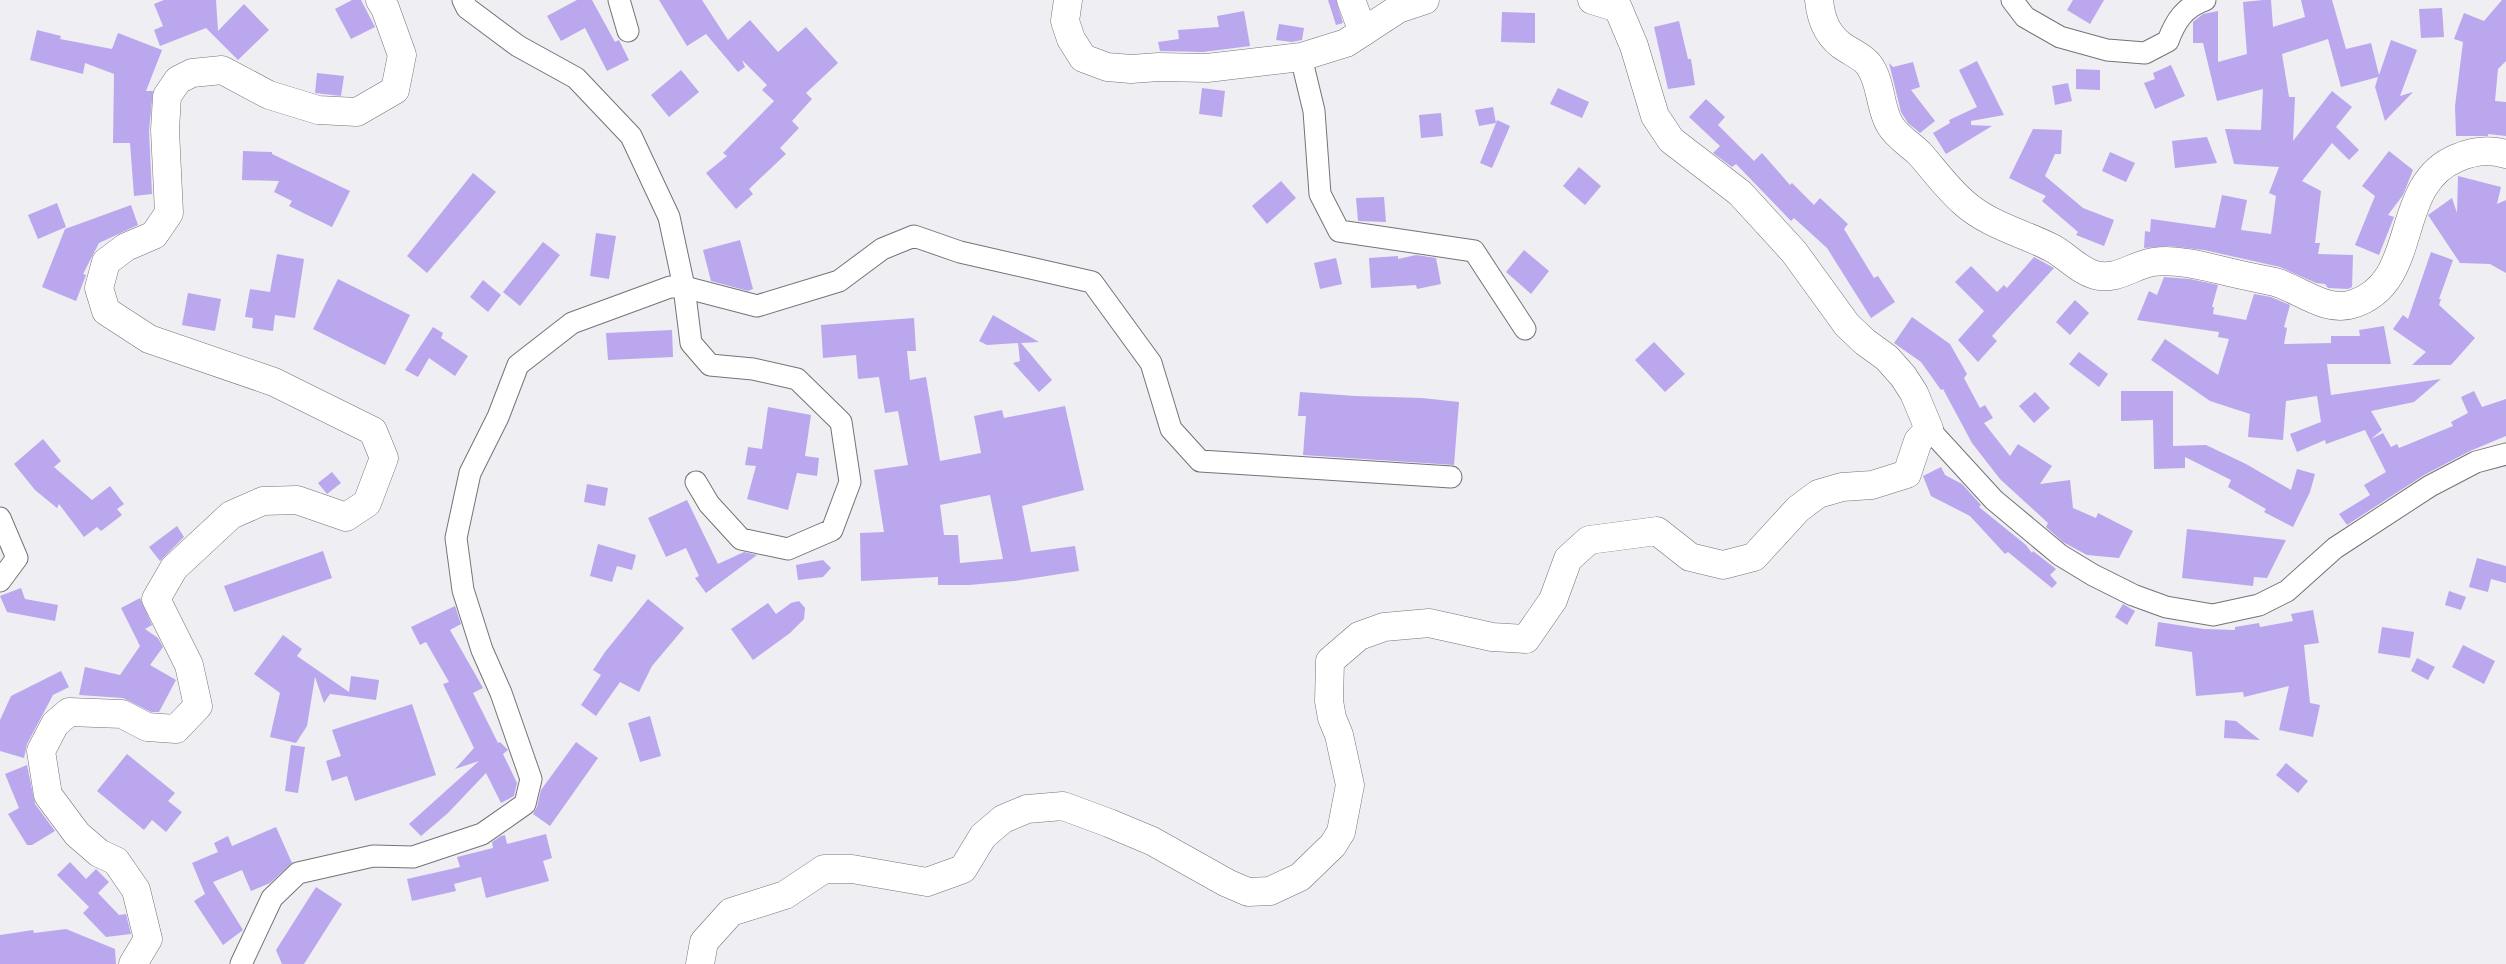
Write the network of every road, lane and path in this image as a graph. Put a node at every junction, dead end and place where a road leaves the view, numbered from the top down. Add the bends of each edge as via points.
1 (380, 0) edge
2 (463, 0) edge
3 (619, 0) edge
4 (1068, 0) edge
5 (1350, 0) edge
6 (1425, 0) edge
7 (1592, 0) edge
8 (1819, 0) edge
9 (2012, 0) edge
10 (2205, 0) edge
11 (628, 31) dead end
12 (1363, 32) junction
13 (1301, 57) junction
14 (2506, 154) edge
15 (684, 288) junction
16 (1525, 329) dead end
17 (1929, 429) junction
18 (2506, 454) edge
19 (1450, 477) dead end
20 (696, 482) dead end
21 (0, 518) edge
22 (0, 581) edge
23 (133, 964) edge
24 (241, 964) edge
25 (700, 964) edge

1 - 23 main road via 402,55 395,90 357,112 318,110 269,96 222,70 192,73 178,80 167,96 166,104 169,213 154,235 126,247 106,262 98,288 106,311 149,339 274,382 373,431 384,458 367,502 346,517 297,500 262,501 231,515 174,568 156,598 189,665 198,706 176,729 147,727 122,714 69,712 55,724 41,751 48,795 77,834 99,853 116,861 136,890 148,939
2 - 15 street via 468,8 518,46 576,78 631,136 670,217
3 - 11 street
4 - 13 main road via 1065,21 1071,39 1083,58 1107,67 1208,68
5 - 12 main road
6 - 12 main road via 1398,9
7 - 17 main road via 1618,8 1656,116 1671,140 1740,193 1788,246 1847,325 1887,358 1903,376
8 - 14 main road via 1821,20 1830,35 1868,63 1874,72 1883,111 1892,128 1964,203 1996,224 2054,249 2078,267 2096,275 2110,276 2150,262 2186,263 2277,283 2336,306 2351,305 2382,286 2396,263 2426,180 2436,169 2466,154 2484,150
9 - 10 street via 2025,17 2060,37 2107,50 2145,53 2168,41 2176,20 2196,3
12 - 13 main road via 1346,43
13 - 16 street via 1314,111 1320,194 1340,230 1474,251
15 - 19 street via 757,306 839,280 882,248 914,236 960,252 1092,282 1151,363 1171,429 1200,461
15 - 20 street via 691,344 710,366 754,369 797,379 841,422 850,482 832,530 788,549 740,539 709,504
15 - 24 street via 670,286 572,323 518,365 498,417 470,473 456,538 463,590 530,779 525,804 482,834 413,857 373,856 298,873 272,898
17 - 18 street via 1994,500 2060,555 2133,595 2166,607 2212,615 2259,605 2287,590 2335,548 2430,486 2476,462
17 - 25 main road via 1918,441 1907,474 1872,485 1842,487 1818,494 1798,509 1754,558 1724,565 1690,557 1657,530 1588,540 1568,558 1553,600 1526,639 1492,637 1429,623 1384,627 1359,636 1330,661 1329,701 1350,785 1342,832 1300,877 1270,891 1248,892 1152,841 1063,806 1026,809 1004,819 983,836 963,870 927,882 852,869 824,869 785,895 731,912 704,942
21 - 22 street via 17,558

